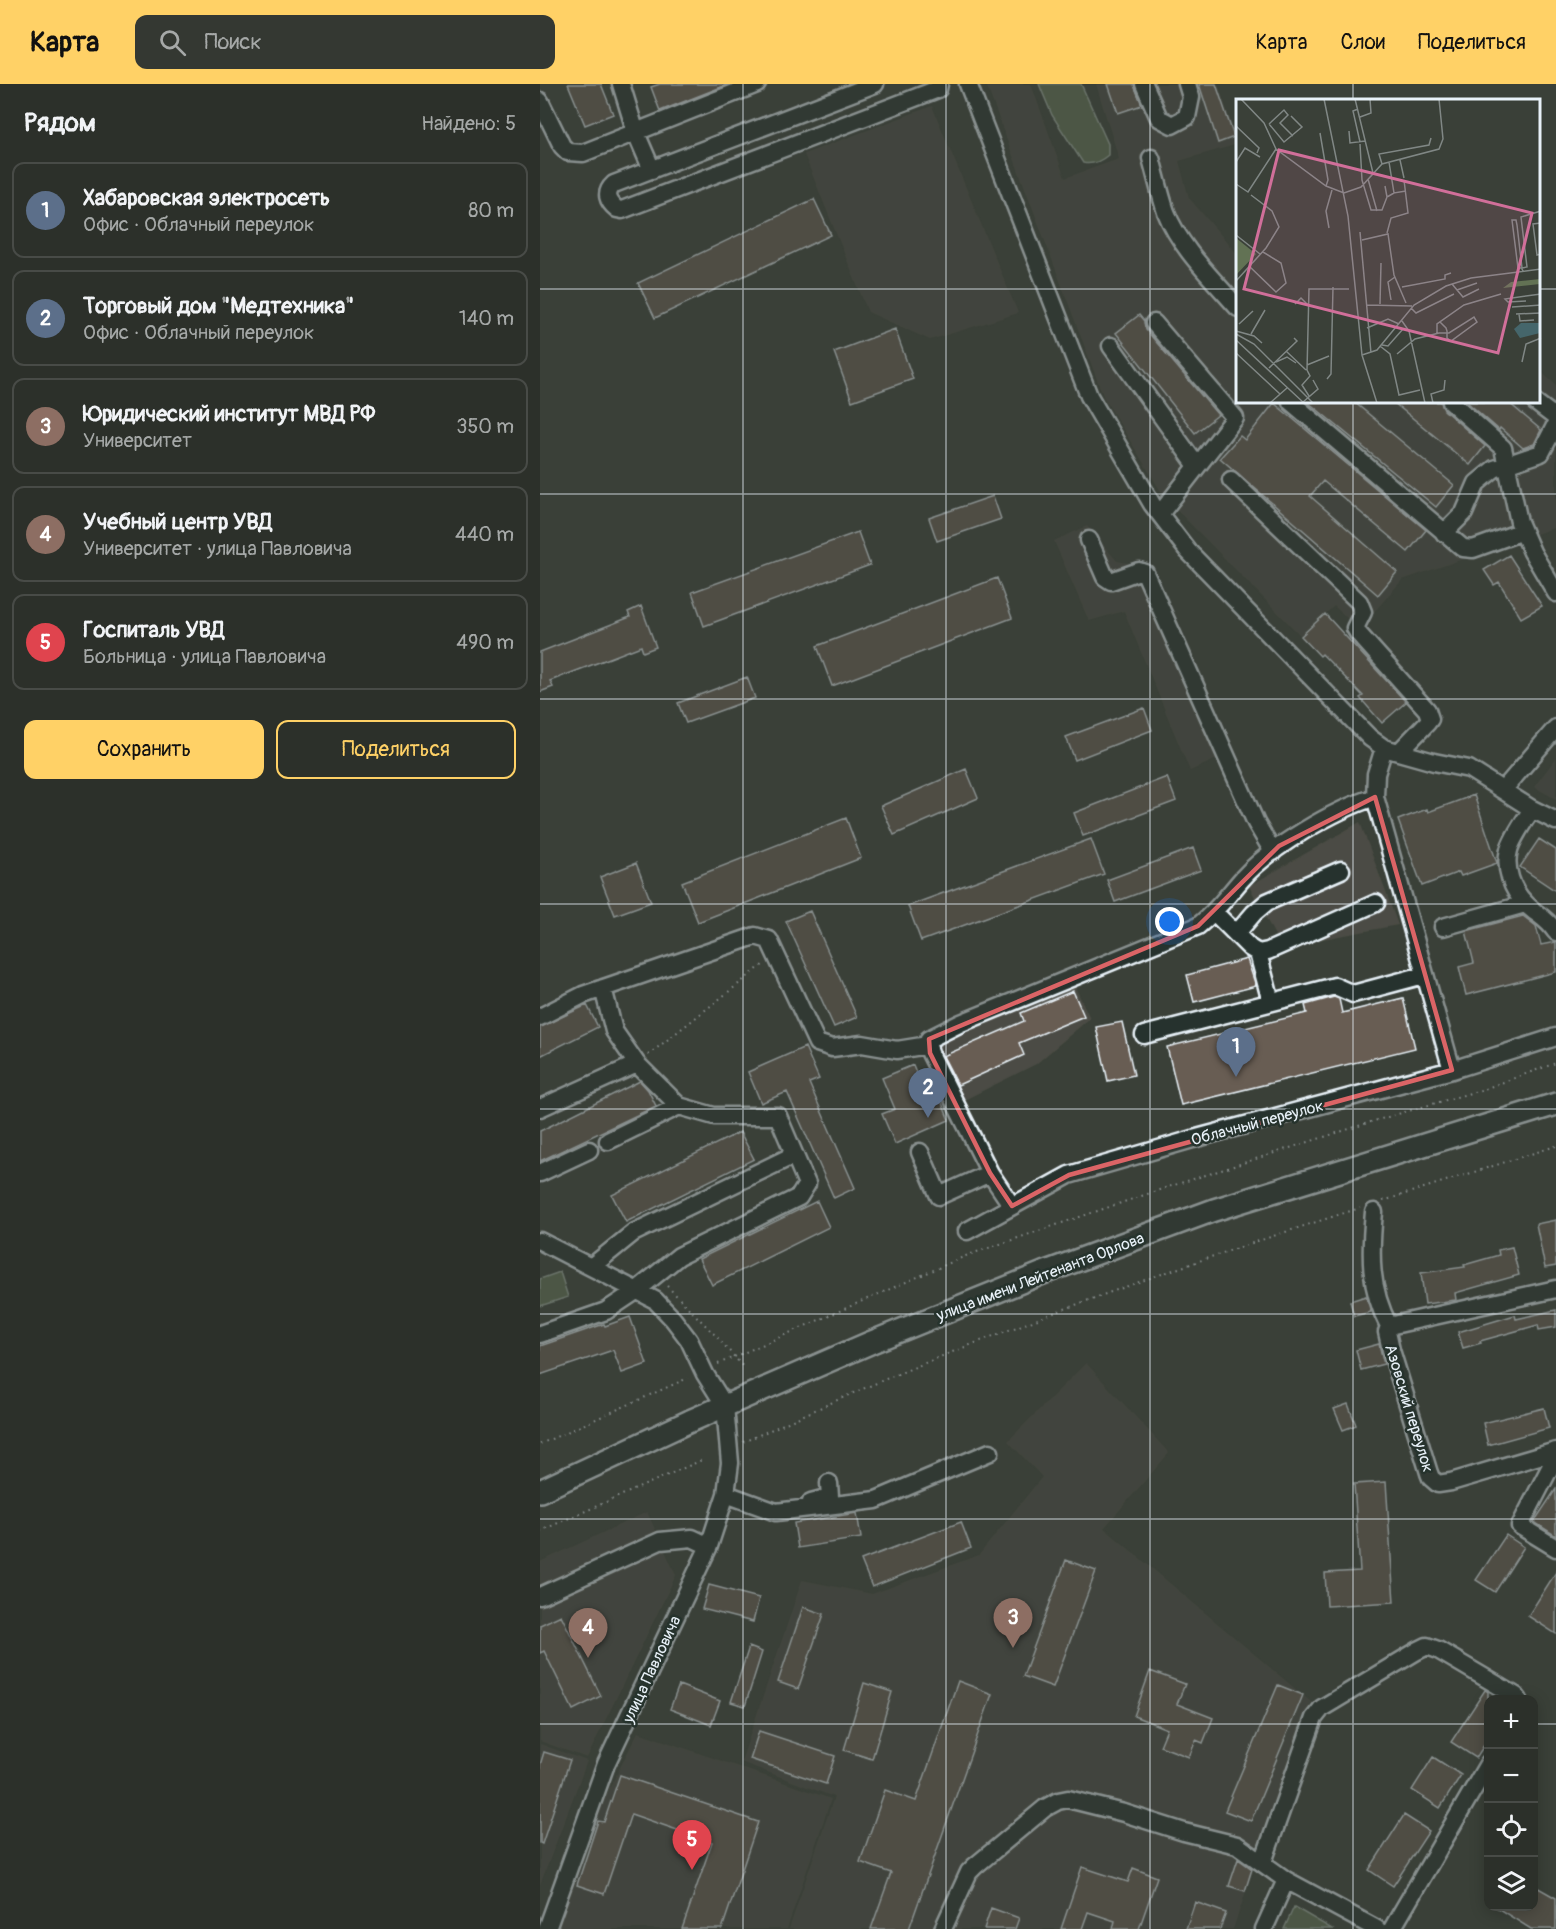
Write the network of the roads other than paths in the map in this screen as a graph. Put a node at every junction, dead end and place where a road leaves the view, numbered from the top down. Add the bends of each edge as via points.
1 (621, 84) edge
2 (757, 84) edge
3 (875, 84) edge
4 (939, 84) edge
5 (968, 84) edge
6 (1144, 84) edge
7 (1187, 84) edge
8 (540, 101) edge
9 (636, 133) junction
10 (1151, 158) dead end
11 (652, 170) junction
12 (1236, 306) edge
13 (1154, 322) dead end
14 (1111, 346) dead end
15 (1293, 404) edge
16 (1453, 404) edge
17 (1538, 404) edge
18 (1556, 418) edge
19 (1556, 424) edge
20 (1506, 465) junction
21 (1197, 466) junction
22 (1231, 480) dead end
23 (1160, 514) junction
24 (1523, 531) junction
25 (1444, 533) junction
26 (1089, 540) dead end
27 (1549, 568) edge
28 (1556, 593) edge
29 (1556, 728) edge
30 (1392, 750) junction
31 (1503, 790) junction
32 (1375, 797) junction
33 (1532, 809) junction
34 (1556, 821) edge
35 (1273, 852) junction
36 (1341, 870) dead end
37 (1376, 903) dead end
38 (1525, 904) junction
39 (1215, 913) junction
40 (1443, 927) dead end
41 (1556, 932) edge
42 (1236, 934) junction
43 (1258, 952) junction
44 (1425, 975) junction
45 (603, 988) junction
46 (1271, 1002) junction
47 (540, 1017) edge
48 (1144, 1035) dead end
49 (1556, 1037) edge
50 (928, 1045) junction
51 (637, 1064) junction
52 (1452, 1070) junction
53 (1556, 1104) edge
54 (680, 1106) junction
55 (540, 1108) edge
56 (608, 1142) dead end
57 (589, 1150) dead end
58 (920, 1152) dead end
59 (794, 1155) junction
60 (540, 1173) edge
61 (990, 1173) junction
62 (1012, 1206) junction
63 (1373, 1207) road end
64 (967, 1231) dead end
65 (540, 1241) edge
66 (591, 1267) junction
67 (1556, 1290) edge
68 (636, 1291) junction
69 (1389, 1326) junction
70 (540, 1334) edge
71 (725, 1406) junction
72 (1556, 1451) edge
73 (990, 1452) dead end
74 (1556, 1456) edge
75 (829, 1483) dead end
76 (540, 1491) edge
77 (726, 1494) junction
78 (776, 1512) junction
79 (709, 1546) junction
80 (1556, 1548) edge
81 (540, 1596) edge
82 (1514, 1695) edge
83 (1484, 1771) edge
84 (1263, 1862) junction
85 (1286, 1880) junction
86 (547, 1929) edge
87 (944, 1929) edge
88 (1264, 1929) edge
89 (1377, 1929) edge
90 (1392, 1929) edge

1 - 9 street
2 - 9 street
3 - 11 street
4 - 11 street via 938,89 622,210 612,205 608,195 614,184
5 - 23 street via 1089,396
6 - 7 street via 1159,118 1172,124 1187,117 1191,97
8 - 9 street via 557,141 568,152 583,153
9 - 11 street
10 - 12 street via 1167,213 1180,237
13 - 21 street via 1235,418
14 - 21 street
15 - 25 street
16 - 20 street via 1503,448
17 - 18 street
19 - 20 street via 1541,453
20 - 24 street
20 - 25 street via 1477,483 1464,513
21 - 23 street
22 - 30 street via 1359,602 1363,612 1355,628 1358,633 1427,710 1430,719
23 - 30 street via 1188,551 1370,738
24 - 25 street via 1473,549 1463,548
24 - 27 street
26 - 35 street via 1111,581 1139,571 1145,573 1256,823
27 - 28 street
29 - 31 street
30 - 31 street via 1469,769
30 - 32 street via 1376,774
31 - 33 street
32 - 35 street via 1333,815
32 - 44 street
33 - 34 street
33 - 38 street via 1509,850 1508,870 1514,889
35 - 39 street via 1243,878
36 - 42 street via 1267,903
37 - 43 street
38 - 40 street
38 - 41 street
39 - 42 street
39 - 50 street via 1198,926 940,1032
42 - 43 street
43 - 46 street
44 - 46 street via 1353,994 1335,986
44 - 52 street
45 - 47 street
45 - 50 street via 755,936 769,940 817,1043 832,1048 862,1044 897,1050
45 - 51 street via 614,1031
46 - 48 street
49 - 52 street, Облачный переулок
50 - 61 street
51 - 54 street
51 - 55 street
52 - 62 street, Облачный переулок via 1069,1175
53 - 71 main road, улица имени Лейтенанта Орлова via 1214,1210 1097,1252
54 - 56 street
54 - 59 street via 714,1116 778,1116
57 - 60 street
58 - 61 street via 939,1196
59 - 66 street via 633,1233
59 - 68 street via 807,1184 799,1197 679,1256
61 - 62 street
62 - 64 street, Облачный переулок
63 - 69 street, Азовский переулок via 1370,1250 1374,1284 1380,1310
65 - 66 street
66 - 68 street
67 - 69 street
68 - 70 street via 606,1311
68 - 71 street via 655,1300 681,1328
69 - 72 street, Азовский переулок via 1386,1332 1420,1449 1435,1482 1443,1484
71 - 76 main road, улица имени Лейтенанта Орлова
71 - 77 street, улица Павловича via 730,1448
73 - 78 street via 876,1500
74 - 80 street via 1520,1526
75 - 78 street via 830,1497
77 - 78 street
77 - 79 street, улица Павловича
79 - 81 street via 692,1538 660,1541
79 - 86 street, улица Павловича via 606,1764
82 - 84 street via 1427,1647 1322,1708 1314,1718
83 - 90 street
84 - 85 street
84 - 87 street via 1237,1845 1102,1807 1068,1799 1058,1801 969,1872
85 - 88 street
85 - 89 street

